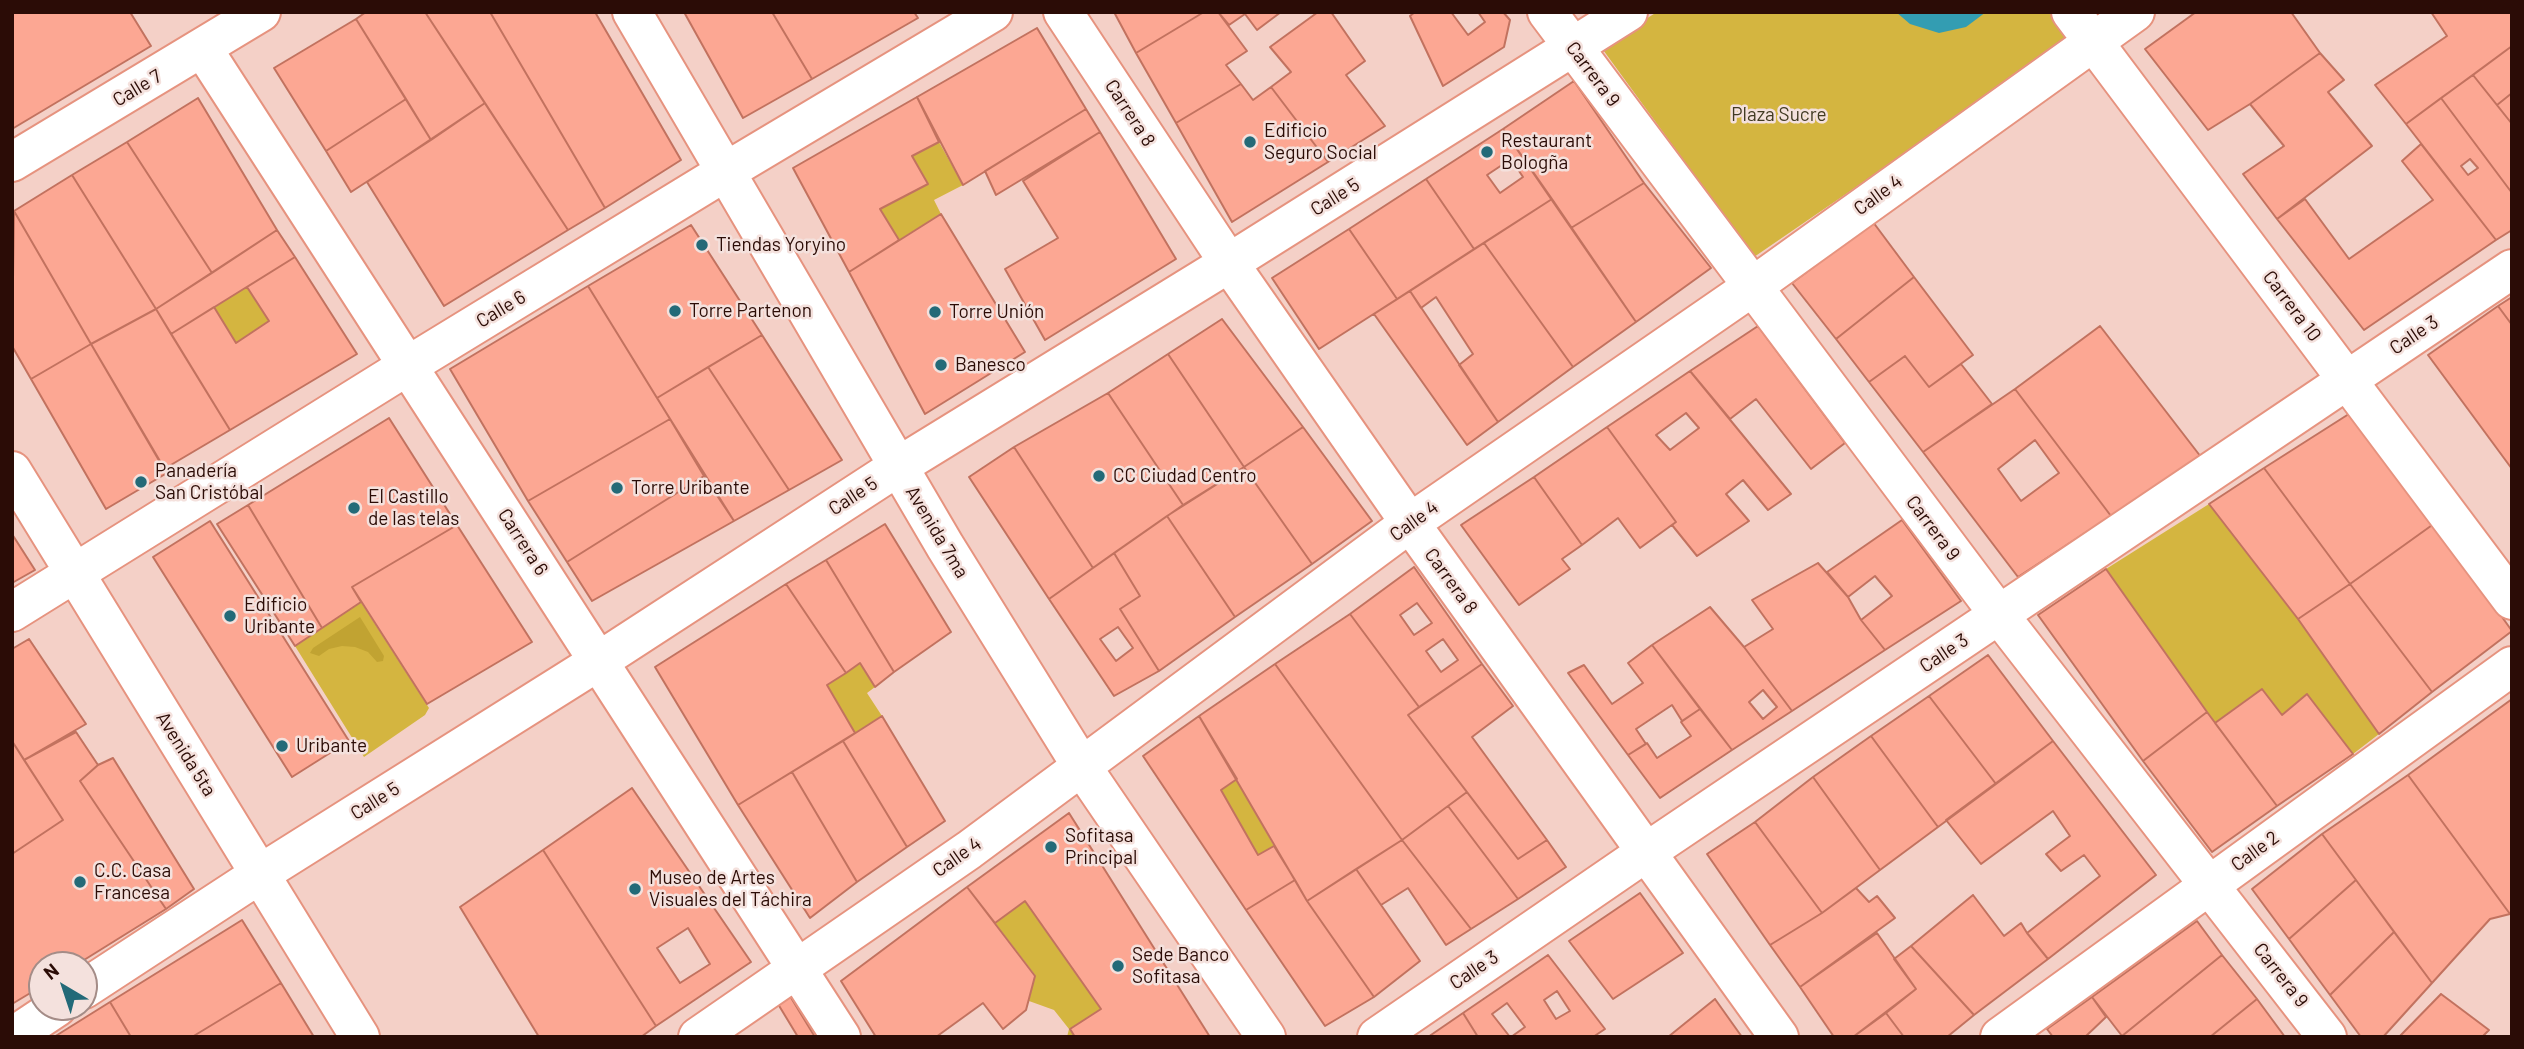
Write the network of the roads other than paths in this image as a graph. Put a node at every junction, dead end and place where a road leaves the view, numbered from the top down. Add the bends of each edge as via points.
1 (261, 12) edge
2 (632, 12) edge
3 (993, 12) edge
4 (1063, 12) edge
5 (1547, 12) edge
6 (1628, 12) edge
7 (2071, 12) edge
8 (2135, 12) edge
9 (2093, 43) junction
10 (1572, 48) junction
11 (202, 49) junction
12 (12, 162) edge
13 (725, 172) junction
14 (1229, 263) junction
15 (2512, 269) edge
16 (1752, 286) junction
17 (409, 365) junction
18 (2348, 380) junction
19 (899, 466) junction
20 (12, 471) edge
21 (1410, 523) junction
22 (74, 574) junction
23 (2512, 600) edge
24 (12, 612) edge
25 (2000, 616) junction
26 (599, 661) junction
27 (2512, 666) edge
28 (1082, 767) junction
29 (1645, 853) junction
30 (260, 874) junction
31 (2209, 884) junction
32 (798, 967) junction
33 (98, 980) edge
34 (36, 1021) edge
35 (12, 1037) edge
36 (360, 1037) edge
37 (698, 1037) edge
38 (841, 1037) edge
39 (1266, 1037) edge
40 (1377, 1037) edge
41 (1779, 1037) edge
42 (2000, 1037) edge
43 (2328, 1037) edge

1 - 11 street, Calle 7
2 - 13 street, Avenida 7ma
3 - 13 street, Calle 6
4 - 14 street, Carrera 8
5 - 10 street, Carrera 9
6 - 10 street, Calle 5
7 - 9 street, Carrera 10
8 - 9 street, Calle 4
9 - 16 street, Calle 4
9 - 18 street, Carrera 10
10 - 14 street, Calle 5
10 - 16 street, Carrera 9
11 - 12 street, Calle 7
11 - 17 street, Carrera 6
13 - 17 street, Calle 6
13 - 19 street, Avenida 7ma
14 - 19 street, Calle 5
14 - 21 street, Carrera 8
15 - 18 street, Calle 3
16 - 21 street, Calle 4
16 - 25 street, Carrera 9
17 - 22 street, Calle 6
17 - 26 street, Carrera 6
18 - 23 street, Carrera 10
18 - 25 street, Calle 3
19 - 26 street, Calle 5
19 - 28 street, Avenida 7ma
20 - 22 street, Avenida 5ta
21 - 28 street, Calle 4
21 - 29 street, Carrera 8
22 - 24 street, Calle 6
22 - 30 street, Avenida 5ta
25 - 29 street, Calle 3
25 - 31 street, Carrera 9
26 - 30 street, Calle 5
26 - 32 street, Carrera 6
27 - 31 street, Calle 2
28 - 32 street, Calle 4
28 - 39 street, Avenida 7ma
29 - 40 street, Calle 3
29 - 41 street, Carrera 8
30 - 33 street, Calle 5
30 - 36 street, Avenida 5ta
31 - 42 street, Calle 2
31 - 43 street, Carrera 9
32 - 37 street, Calle 4
32 - 38 street, Carrera 6
34 - 35 street

